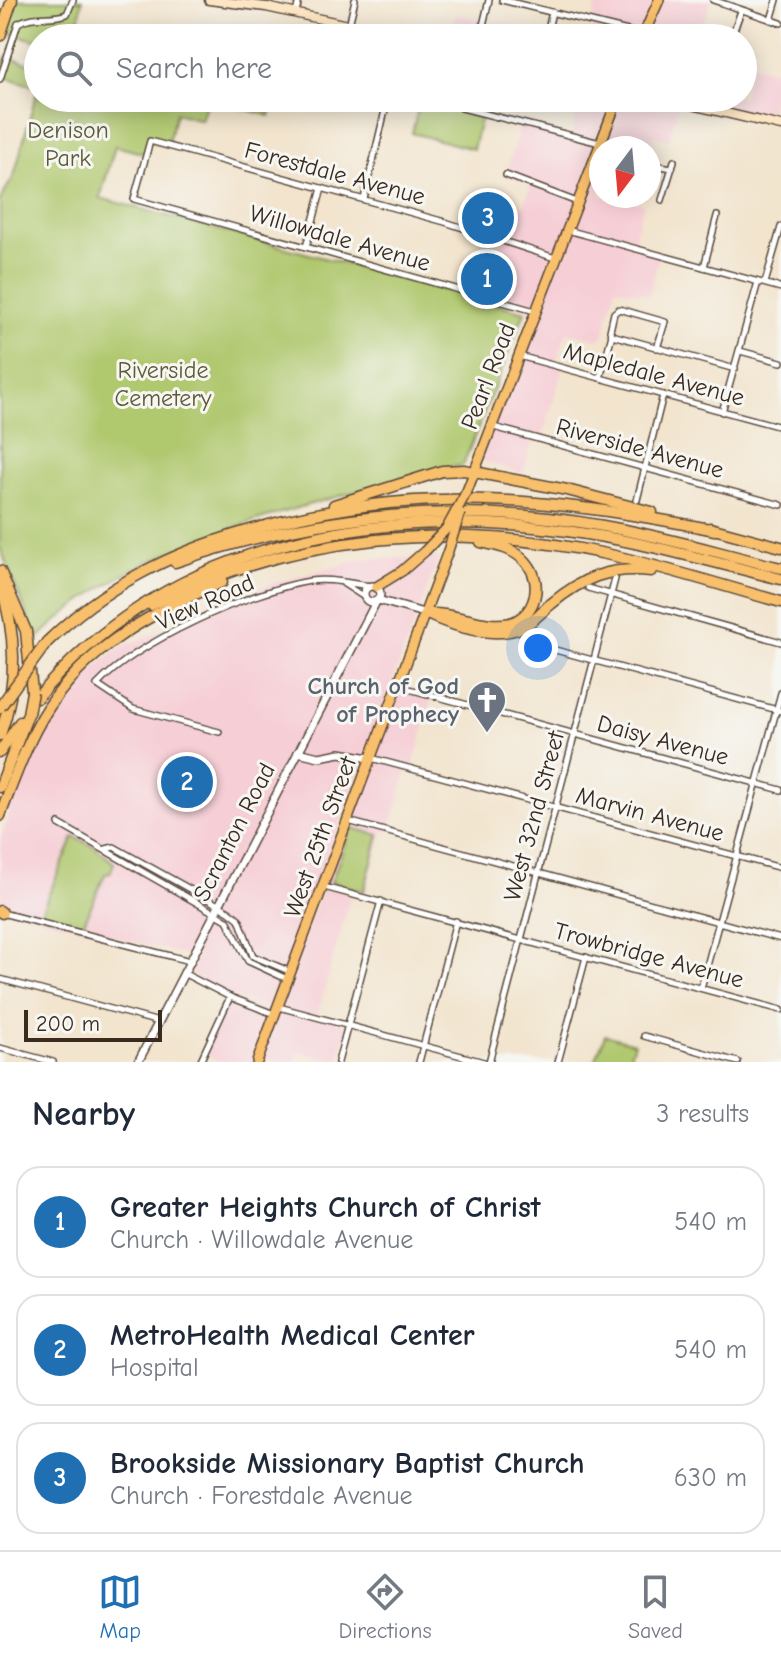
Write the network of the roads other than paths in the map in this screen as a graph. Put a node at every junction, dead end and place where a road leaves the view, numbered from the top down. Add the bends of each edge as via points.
1 (12, 0) edge
2 (73, 0) edge
3 (209, 0) edge
4 (299, 0) edge
5 (355, 0) edge
6 (489, 0) edge
7 (502, 0) edge
8 (659, 0) edge
9 (713, 0) edge
10 (777, 0) edge
11 (247, 2) edge
12 (741, 11) junction
13 (552, 12) junction
14 (296, 13) junction
15 (771, 20) junction
16 (781, 23) edge
17 (345, 24) edge
18 (349, 24) edge
19 (483, 24) edge
20 (549, 24) edge
21 (598, 24) edge
22 (648, 24) edge
23 (736, 24) edge
24 (0, 36) edge
25 (0, 79) edge
26 (385, 112) edge
27 (478, 112) edge
28 (612, 112) edge
29 (723, 112) edge
30 (781, 126) edge
31 (603, 136) edge
32 (589, 140) edge
33 (661, 164) edge
34 (506, 175) dead end
35 (589, 175) edge
36 (322, 188) junction
37 (134, 199) joint
38 (364, 199) junction
39 (662, 200) dead end
40 (577, 202) junction
41 (717, 216) dead end
42 (781, 227) edge
43 (566, 230) junction
44 (306, 247) junction
45 (555, 258) junction
46 (704, 267) junction
47 (762, 283) junction
48 (781, 288) edge
49 (535, 311) junction
50 (612, 335) junction
51 (657, 348) junction
52 (740, 351) junction
53 (518, 355) junction
54 (781, 362) edge
55 (735, 369) junction
56 (600, 378) junction
57 (663, 395) junction
58 (722, 412) junction
59 (489, 426) junction
60 (781, 427) edge
61 (645, 468) junction
62 (474, 471) junction
63 (468, 487) junction
64 (637, 500) dead end
65 (781, 505) edge
66 (278, 522) junction
67 (715, 530) junction
68 (392, 537) junction
69 (350, 542) junction
70 (781, 547) edge
71 (781, 568) edge
72 (0, 571) edge
73 (615, 579) dead end
74 (781, 579) edge
75 (0, 581) edge
76 (340, 582) junction
77 (376, 588) junction
78 (588, 588) dead end
79 (732, 588) junction
80 (611, 594) junction
81 (365, 598) junction
82 (98, 599) junction
83 (377, 601) junction
84 (781, 602) edge
85 (401, 606) junction
86 (427, 614) junction
87 (366, 620) junction
88 (104, 631) junction
89 (522, 641) dead end
90 (781, 642) edge
91 (594, 660) junction
92 (398, 685) junction
93 (781, 693) edge
94 (35, 695) junction
95 (0, 707) edge
96 (779, 711) edge
97 (22, 728) junction
98 (219, 732) dead end
99 (575, 734) junction
100 (1, 748) edge
101 (298, 752) junction
102 (370, 758) junction
103 (756, 784) junction
104 (0, 787) edge
105 (781, 790) edge
106 (556, 807) junction
107 (0, 816) edge
108 (347, 820) junction
109 (59, 824) dead end
110 (106, 849) junction
111 (737, 856) junction
112 (781, 868) edge
113 (538, 872) junction
114 (174, 886) junction
115 (323, 886) junction
116 (381, 901) junction
117 (217, 908) junction
118 (0, 913) edge
119 (456, 921) junction
120 (720, 922) junction
121 (519, 939) junction
122 (781, 939) edge
123 (586, 957) junction
124 (190, 961) junction
125 (183, 973) junction
126 (289, 975) junction
127 (0, 979) edge
128 (701, 988) junction
129 (230, 997) junction
130 (277, 1010) junction
131 (781, 1010) edge
132 (159, 1022) junction
133 (348, 1025) junction
134 (644, 1036) dead end
135 (424, 1046) junction
136 (0, 1048) edge
137 (200, 1061) edge
138 (53, 1062) edge
139 (138, 1062) edge
140 (257, 1062) edge
141 (338, 1062) edge
142 (419, 1062) edge
143 (487, 1062) edge
144 (558, 1062) edge
145 (738, 1062) edge

1 - 24 highway
2 - 25 street via 62,17 18,23
3 - 11 main road
4 - 14 street
5 - 18 street
6 - 19 street
7 - 13 street
8 - 22 main road
9 - 12 street
10 - 15 street
11 - 14 main road
12 - 15 street
12 - 23 street
13 - 20 street
13 - 21 street
14 - 17 main road
15 - 16 street
26 - 38 street
27 - 32 street
28 - 31 main road, Pearl Road
29 - 30 main road
33 - 39 street via 673,165
34 - 40 street
35 - 40 main road, Pearl Road
36 - 37 street, Forestdale Avenue via 150,141
36 - 38 street, Forestdale Avenue
36 - 44 street
37 - 44 street, Willowdale Avenue
38 - 45 street, Forestdale Avenue
40 - 43 main road, Pearl Road
41 - 46 street
42 - 47 street
43 - 45 main road, Pearl Road
43 - 46 street
44 - 49 street, Willowdale Avenue
45 - 49 main road, Pearl Road
46 - 47 street
47 - 48 street
47 - 52 street
49 - 53 main road, Pearl Road
50 - 51 street
50 - 51 street via 619,309 665,322
50 - 56 street
51 - 55 street
52 - 54 street
52 - 55 street
53 - 56 street, Mapledale Avenue
53 - 59 main road, Pearl Road
55 - 58 street
56 - 57 street, Mapledale Avenue
57 - 58 street, Mapledale Avenue
57 - 61 street
58 - 60 street, Mapledale Avenue
59 - 61 street, Riverside Avenue
59 - 62 main road, Pearl Road
61 - 64 street
61 - 65 street, Riverside Avenue
62 - 63 main road, Pearl Road
62 - 66 highway via 442,471
62 - 67 highway
63 - 77 main road, bridge via 442,535
63 - 86 main road, West 25th Street, bridge
66 - 67 highway via 381,502 454,497 562,504
66 - 82 highway via 152,565
67 - 70 highway
68 - 69 highway
68 - 79 highway via 470,536 542,543 626,558
68 - 86 highway via 500,547 526,562 535,578 532,604 514,622
69 - 88 highway via 295,552 225,575
69 - 107 highway via 224,582 166,608 97,651 50,703
71 - 82 highway via 578,522 514,515 407,514 324,523 222,546
72 - 94 highway via 26,631
73 - 80 street, West 32nd Street
74 - 88 highway via 558,530 480,523 390,526 320,536 234,560 160,593
75 - 100 highway via 14,657
76 - 77 street, View Road
76 - 81 street
76 - 98 street, View Road via 308,582 229,607 134,655 97,685 133,709
77 - 81 street
77 - 83 street, Scranton Road
77 - 85 street
78 - 80 street
79 - 84 highway
79 - 86 highway via 619,569 578,582 526,625 511,631 487,631
80 - 90 street
80 - 91 street, West 32nd Street
81 - 83 street
81 - 87 street, Scranton Road
82 - 95 highway, bridge via 47,642
83 - 85 street
83 - 87 street, Scranton Road
85 - 86 street
86 - 92 main road, West 25th Street
87 - 101 street, Scranton Road
88 - 94 highway
89 - 91 street
91 - 96 street
91 - 99 street, West 32nd Street
92 - 99 street, Daisy Avenue
92 - 102 main road, West 25th Street
93 - 96 street
94 - 97 highway, bridge
96 - 103 street
97 - 100 highway
97 - 104 highway
99 - 103 street, Daisy Avenue
99 - 106 street, West 32nd Street
101 - 102 street
101 - 117 street, Scranton Road
102 - 106 street, Marvin Avenue
102 - 108 main road, West 25th Street
103 - 105 street, Daisy Avenue
103 - 111 street
106 - 111 street, Marvin Avenue
106 - 113 street, West 32nd Street
108 - 113 street
108 - 115 main road, West 25th Street
109 - 110 street
110 - 114 street via 115,859
110 - 114 street via 114,847 161,871
111 - 112 street, Marvin Avenue
111 - 120 street
113 - 120 street
113 - 121 street, West 32nd Street
114 - 117 street
115 - 116 street, Trowbridge Avenue
115 - 126 main road, West 25th Street
116 - 119 street, Trowbridge Avenue
116 - 133 street
117 - 124 street, Scranton Road
117 - 126 street via 231,924 243,954
118 - 124 street
119 - 121 street, Trowbridge Avenue
119 - 135 street
120 - 122 street
120 - 128 street
121 - 123 street, Trowbridge Avenue
121 - 143 street, West 32nd Street
123 - 128 street, Trowbridge Avenue
123 - 144 street
124 - 125 street, Scranton Road
125 - 129 street
125 - 132 street, Scranton Road
126 - 130 main road, West 25th Street
127 - 132 street
128 - 131 street, Trowbridge Avenue
129 - 130 street
129 - 137 street
130 - 133 street
130 - 140 main road, West 25th Street
132 - 139 street, Scranton Road
133 - 135 street
133 - 141 street
134 - 145 street
135 - 142 street
135 - 143 street
136 - 138 street

